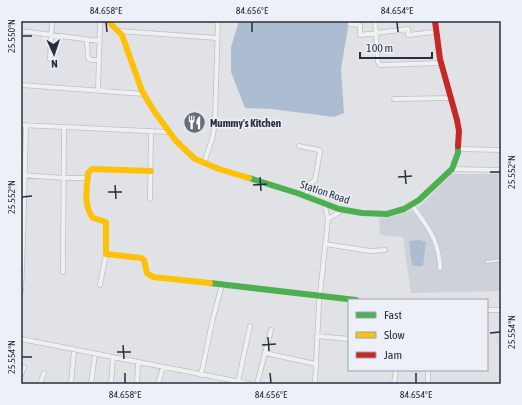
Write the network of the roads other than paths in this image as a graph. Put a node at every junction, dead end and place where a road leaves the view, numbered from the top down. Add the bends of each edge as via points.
1 (52, 21) edge
2 (108, 21) edge
3 (218, 21) edge
4 (351, 21) edge
5 (375, 21) edge
6 (435, 21) edge
7 (100, 24) dead end
8 (21, 31) edge
9 (118, 32) junction
10 (435, 32) junction
11 (375, 33) junction
12 (51, 34) junction
13 (217, 38) junction
14 (87, 40) junction
15 (100, 41) junction
16 (50, 58) dead end
17 (99, 60) junction
18 (440, 63) junction
19 (21, 85) edge
20 (98, 90) junction
21 (144, 94) junction
22 (450, 98) junction
23 (394, 99) dead end
24 (23, 125) edge
25 (64, 127) junction
26 (151, 131) junction
27 (169, 132) junction
28 (299, 146) dead end
29 (458, 149) junction
30 (501, 150) edge
31 (204, 163) junction
32 (452, 169) junction
33 (501, 170) edge
34 (151, 171) junction
35 (23, 175) edge
36 (64, 178) junction
37 (88, 178) junction
38 (306, 196) junction
39 (150, 199) dead end
40 (324, 203) junction
41 (412, 204) junction
42 (343, 210) junction
43 (328, 219) junction
44 (325, 244) junction
45 (385, 250) dead end
46 (106, 254) junction
47 (501, 260) edge
48 (487, 262) dead end
49 (440, 268) dead end
50 (63, 272) dead end
51 (21, 284) edge
52 (100, 285) dead end
53 (222, 285) junction
54 (21, 291) edge
55 (320, 295) junction
56 (349, 299) edge
57 (488, 310) edge
58 (501, 310) edge
59 (250, 326) dead end
60 (271, 330) dead end
61 (318, 336) junction
62 (21, 339) edge
63 (348, 339) edge
64 (74, 350) junction
65 (265, 353) junction
66 (95, 354) junction
67 (112, 358) junction
68 (138, 363) junction
69 (316, 364) junction
70 (24, 367) dead end
71 (162, 367) junction
72 (396, 371) edge
73 (428, 371) edge
74 (44, 373) dead end
75 (21, 375) edge
76 (201, 375) junction
77 (238, 382) junction
78 (40, 384) edge
79 (71, 384) edge
80 (91, 384) edge
81 (111, 384) edge
82 (137, 384) edge
83 (158, 384) edge
84 (251, 384) edge
85 (257, 384) edge
86 (315, 384) edge
87 (394, 384) edge
88 (428, 384) edge

1 - 12 street
2 - 9 street, Station Road
3 - 13 street
4 - 11 street via 350,24 360,25 360,34
5 - 11 street
6 - 10 street
7 - 15 street
8 - 12 street
9 - 13 street
9 - 21 street, Station Road via 122,35
10 - 11 street via 408,35 408,29
10 - 18 street
11 - 18 street via 380,65
12 - 14 street
12 - 16 street
13 - 31 street via 216,120
14 - 15 street
14 - 17 street via 88,58
15 - 17 street
17 - 20 street
18 - 22 street
19 - 20 street
20 - 21 street
21 - 27 street, Station Road
22 - 23 street
22 - 29 street via 459,131
24 - 25 street
24 - 35 street
25 - 26 street
25 - 36 street
26 - 27 street
26 - 34 street
27 - 31 street, Station Road via 195,159
28 - 38 street via 320,152 315,180 308,186
29 - 30 street
29 - 32 street
31 - 38 street, Station Road
32 - 33 street
32 - 41 street, Station Road
34 - 37 street via 92,170 88,173
34 - 39 street
35 - 36 street
35 - 51 street
36 - 37 street
36 - 50 street
37 - 46 street via 88,212 93,218 104,221 107,225
38 - 40 street, Station Road
40 - 42 street, Station Road
40 - 43 street
41 - 42 street, Station Road via 387,214
41 - 49 street via 433,234 438,246
42 - 43 street
43 - 44 street
44 - 45 street via 370,251
44 - 55 street
46 - 52 street
46 - 53 street via 141,258 149,276
47 - 48 lane
51 - 54 street
53 - 55 street
53 - 76 street
55 - 56 street
55 - 61 street
57 - 58 street
59 - 77 street
60 - 65 street
61 - 63 street
61 - 69 street
62 - 64 street
64 - 66 street
64 - 79 street
65 - 69 street
65 - 85 street
66 - 67 street
66 - 80 street
67 - 68 street
67 - 81 street
68 - 71 street
68 - 82 street
69 - 86 street
70 - 75 street
71 - 76 street
71 - 83 street
72 - 87 street
73 - 88 street
74 - 78 street
76 - 77 street
77 - 84 street

